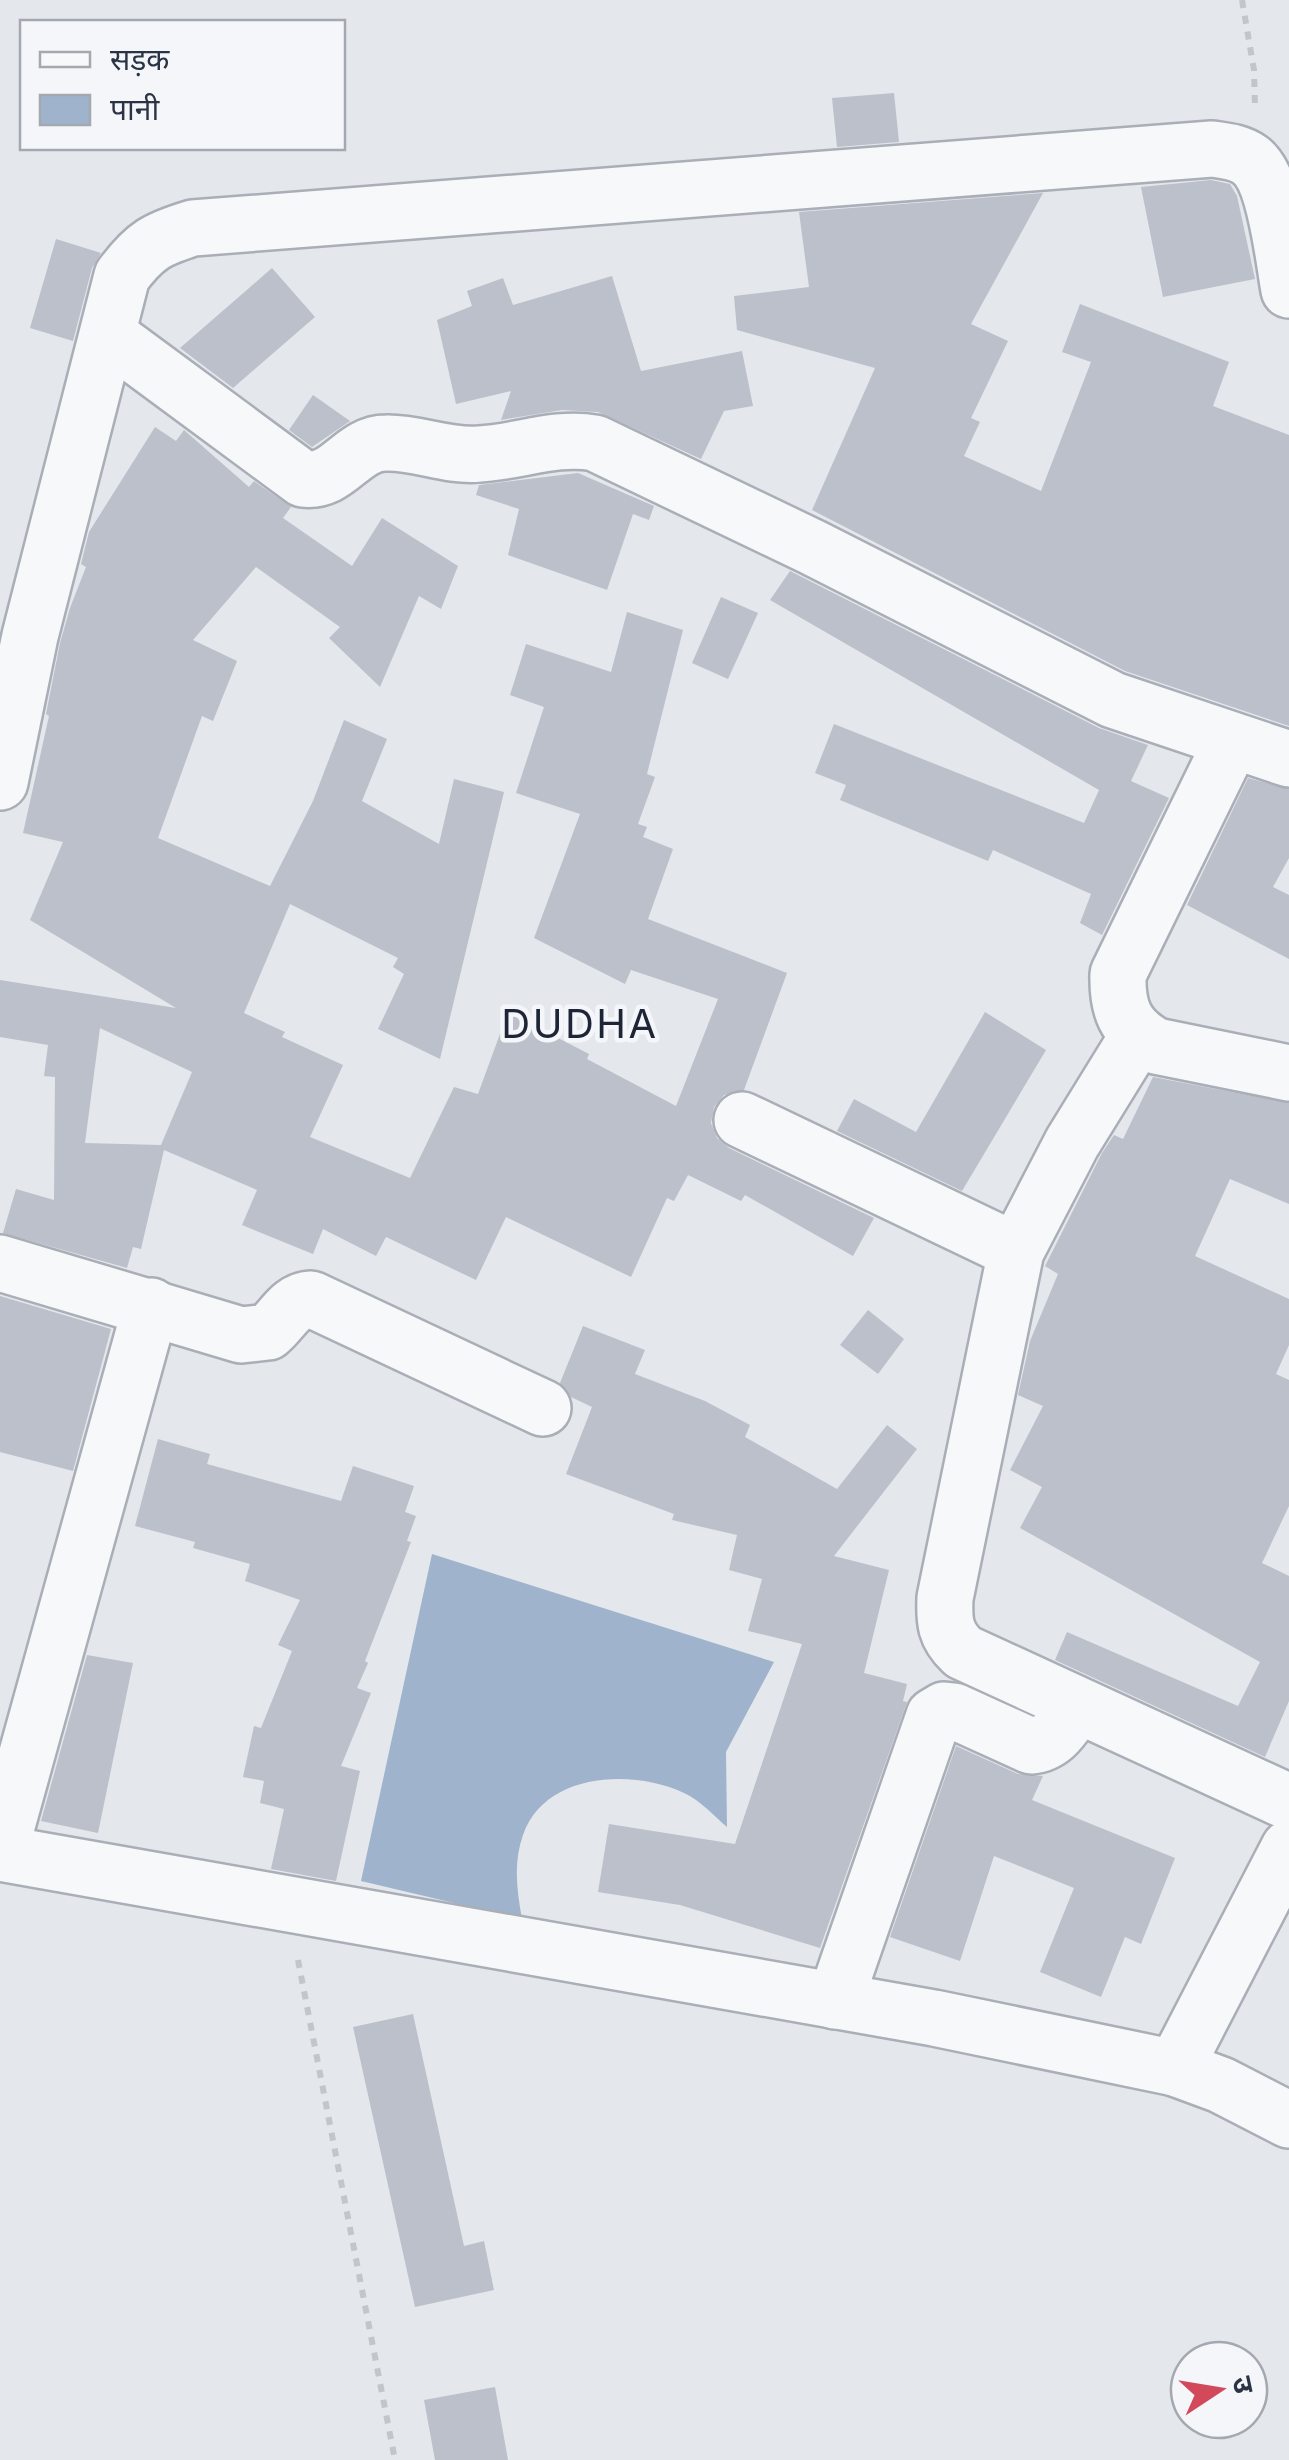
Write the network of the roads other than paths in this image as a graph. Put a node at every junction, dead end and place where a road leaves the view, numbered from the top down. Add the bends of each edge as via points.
1 (1289, 290) edge
2 (108, 335) junction
3 (1232, 741) junction
4 (1289, 758) edge
5 (0, 782) edge
6 (1138, 1036) junction
7 (1289, 1073) edge
8 (742, 1120) dead end
9 (1016, 1251) junction
10 (0, 1264) edge
11 (151, 1306) junction
12 (543, 1408) dead end
13 (1077, 1706) junction
14 (1289, 1802) edge
15 (1289, 1848) edge
16 (0, 1852) edge
17 (834, 2001) junction
18 (1175, 2068) junction
19 (1289, 2120) edge

1 - 2 street via 1262,174 1234,152 1189,149 192,228 140,252 122,276
2 - 3 street via 304,479 329,476 358,451 386,442 454,454 552,440 596,443 1113,700
2 - 5 street via 30,636
3 - 4 street
3 - 6 street via 1118,974 1123,1017
6 - 7 street via 1156,1046
6 - 9 street
8 - 9 street
9 - 13 street via 944,1622 963,1652
10 - 11 street
11 - 12 street via 254,1336 268,1332 292,1305 311,1299
11 - 16 street
13 - 14 street
13 - 17 street via 1055,1738 1039,1746 954,1711 934,1716
15 - 18 street
16 - 17 street
17 - 18 street
18 - 19 street

